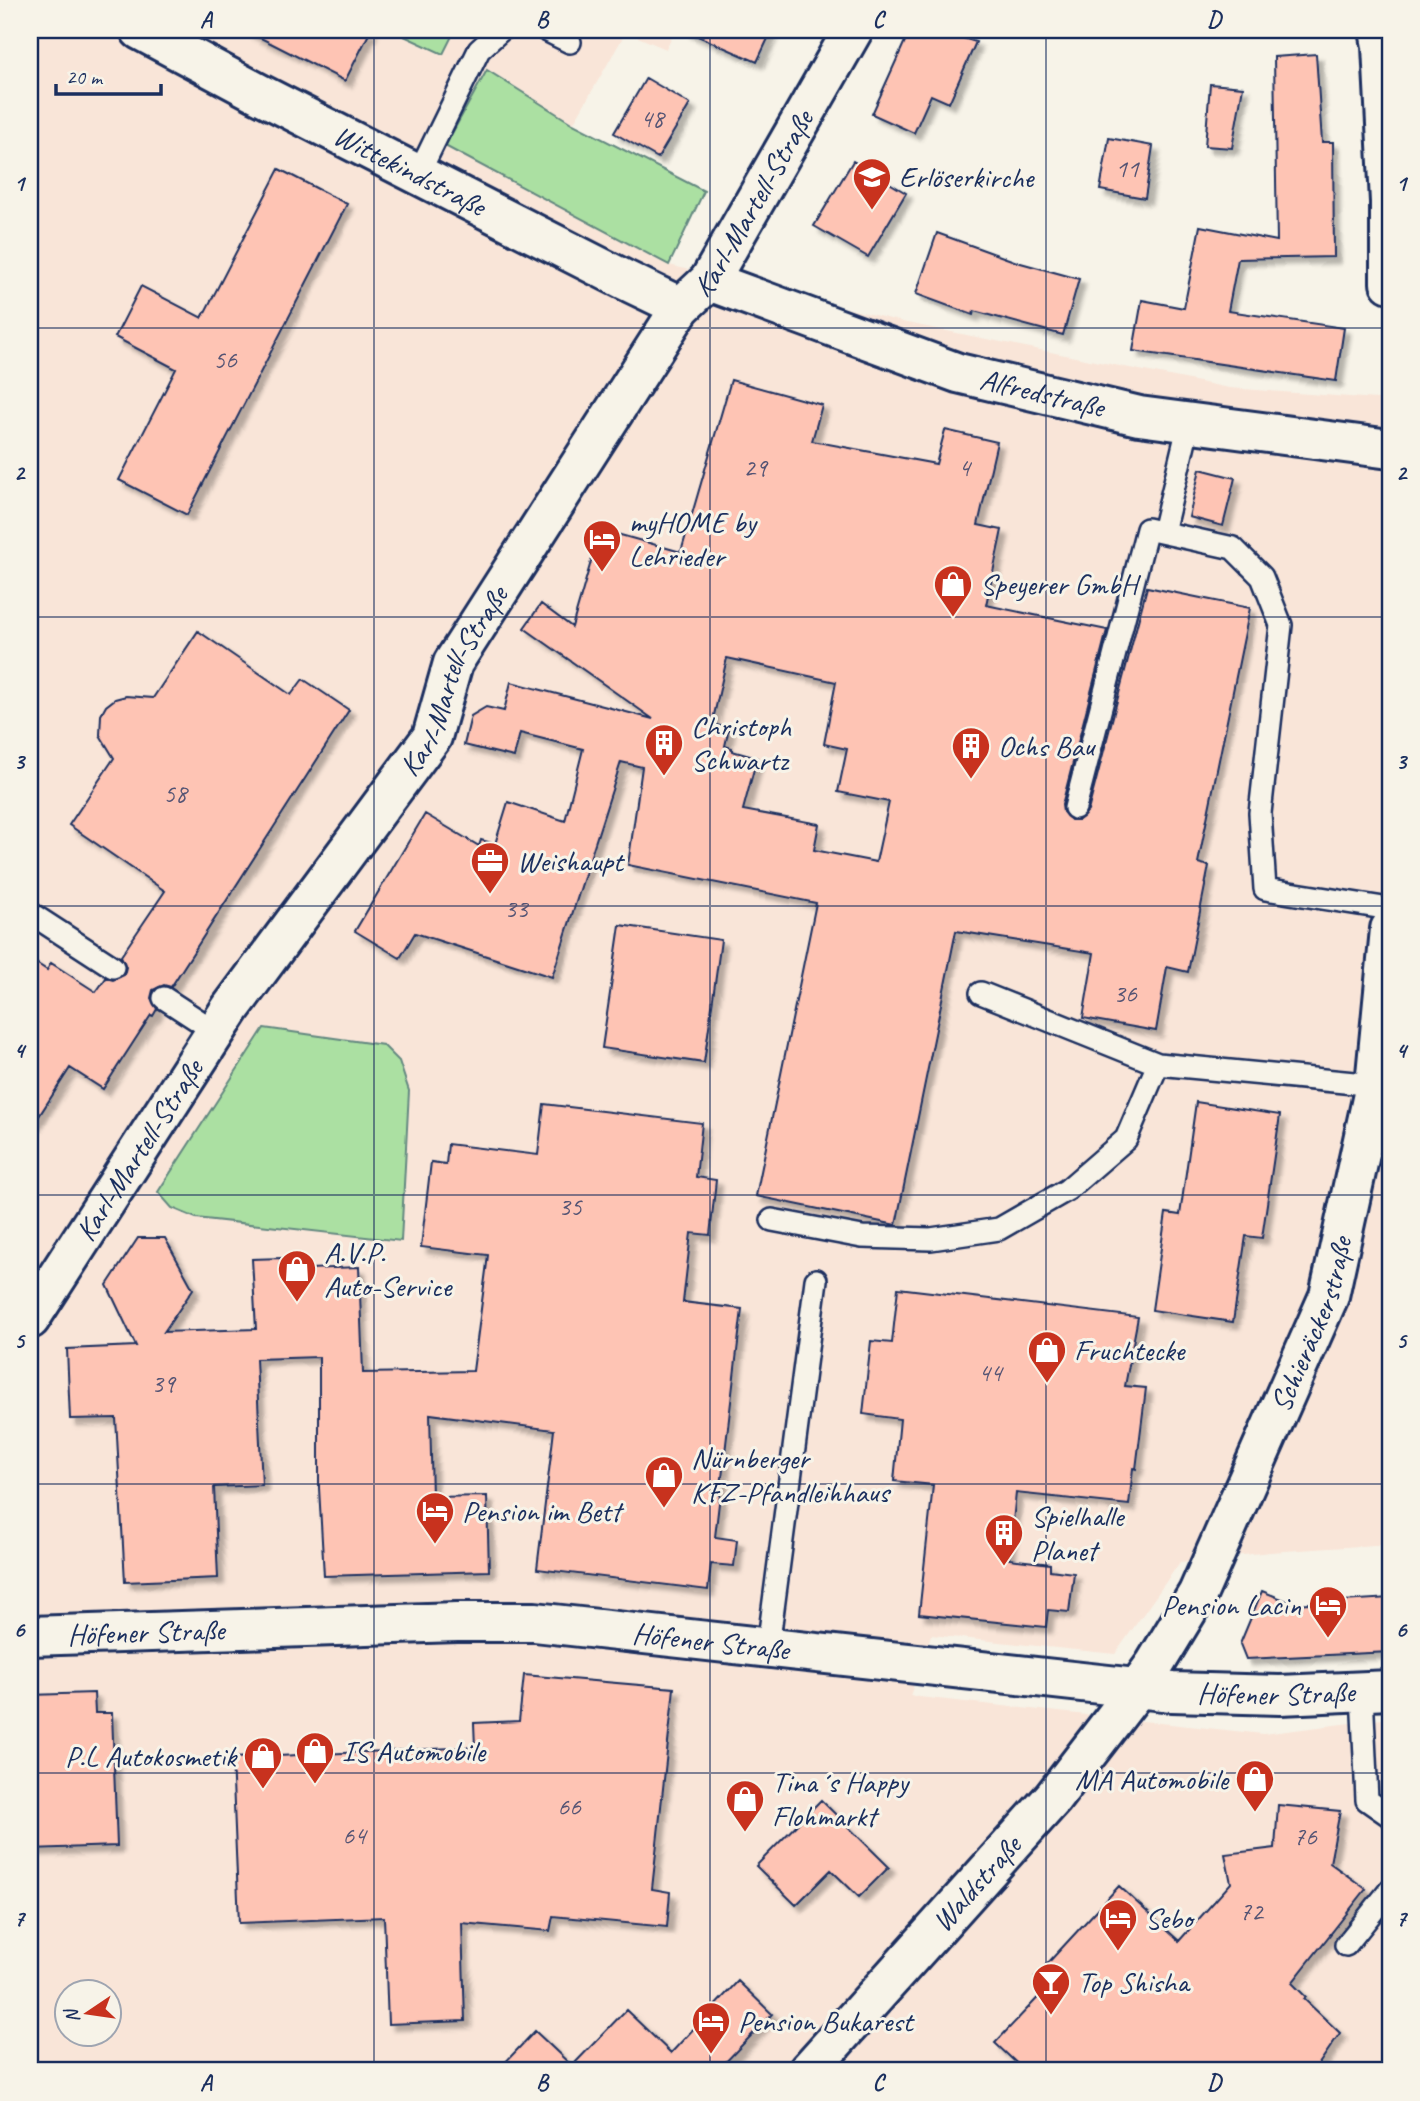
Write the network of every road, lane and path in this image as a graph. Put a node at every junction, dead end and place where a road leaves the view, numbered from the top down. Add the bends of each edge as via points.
1 (140, 30) edge
2 (501, 30) edge
3 (546, 30) edge
4 (853, 30) edge
5 (1379, 30) edge
6 (1390, 32) edge
7 (570, 42) dead end
8 (418, 175) junction
9 (709, 281) junction
10 (1390, 283) edge
11 (681, 307) junction
12 (1189, 423) junction
13 (1390, 449) edge
14 (1163, 532) junction
15 (1075, 808) dead end
16 (1390, 909) edge
17 (30, 913) edge
18 (1389, 952) edge
19 (113, 967) dead end
20 (981, 993) dead end
21 (164, 998) dead end
22 (216, 1032) junction
23 (1158, 1064) junction
24 (1376, 1085) junction
25 (772, 1220) dead end
26 (816, 1280) dead end
27 (30, 1319) edge
28 (30, 1636) edge
29 (768, 1647) junction
30 (1137, 1689) junction
31 (1376, 1691) edge
32 (1390, 1816) edge
33 (1390, 1890) edge
34 (1346, 1945) dead end
35 (808, 2071) edge

1 - 8 street, Wittekindstraße
2 - 8 lane via 479,50
3 - 7 lane
4 - 9 street, Karl-Martell-Straße
5 - 6 lane
5 - 10 street
8 - 11 street, Wittekindstraße
9 - 11 street, Karl-Martell-Straße
9 - 12 street, Alfredstraße via 958,373 1139,416
11 - 22 street, Karl-Martell-Straße via 453,663 432,737
12 - 13 street, Alfredstraße
12 - 14 lane
14 - 15 lane via 1147,529
14 - 16 lane via 1233,548 1262,577 1281,625 1260,813 1265,889
17 - 19 lane
18 - 24 street, Schieräckerstraße
20 - 23 lane
21 - 22 lane
22 - 27 street, Karl-Martell-Straße
23 - 24 lane
23 - 25 lane via 1126,1139 1067,1191 999,1229 931,1239 862,1237
24 - 30 street, Schieräckerstraße via 1329,1296 1198,1593
26 - 29 lane
28 - 29 street, Höfener Straße via 504,1621
29 - 30 street, Höfener Straße
30 - 31 street, Höfener Straße via 1236,1695
30 - 35 street, Waldstraße via 1053,1798
31 - 32 lane via 1367,1800
33 - 34 lane

